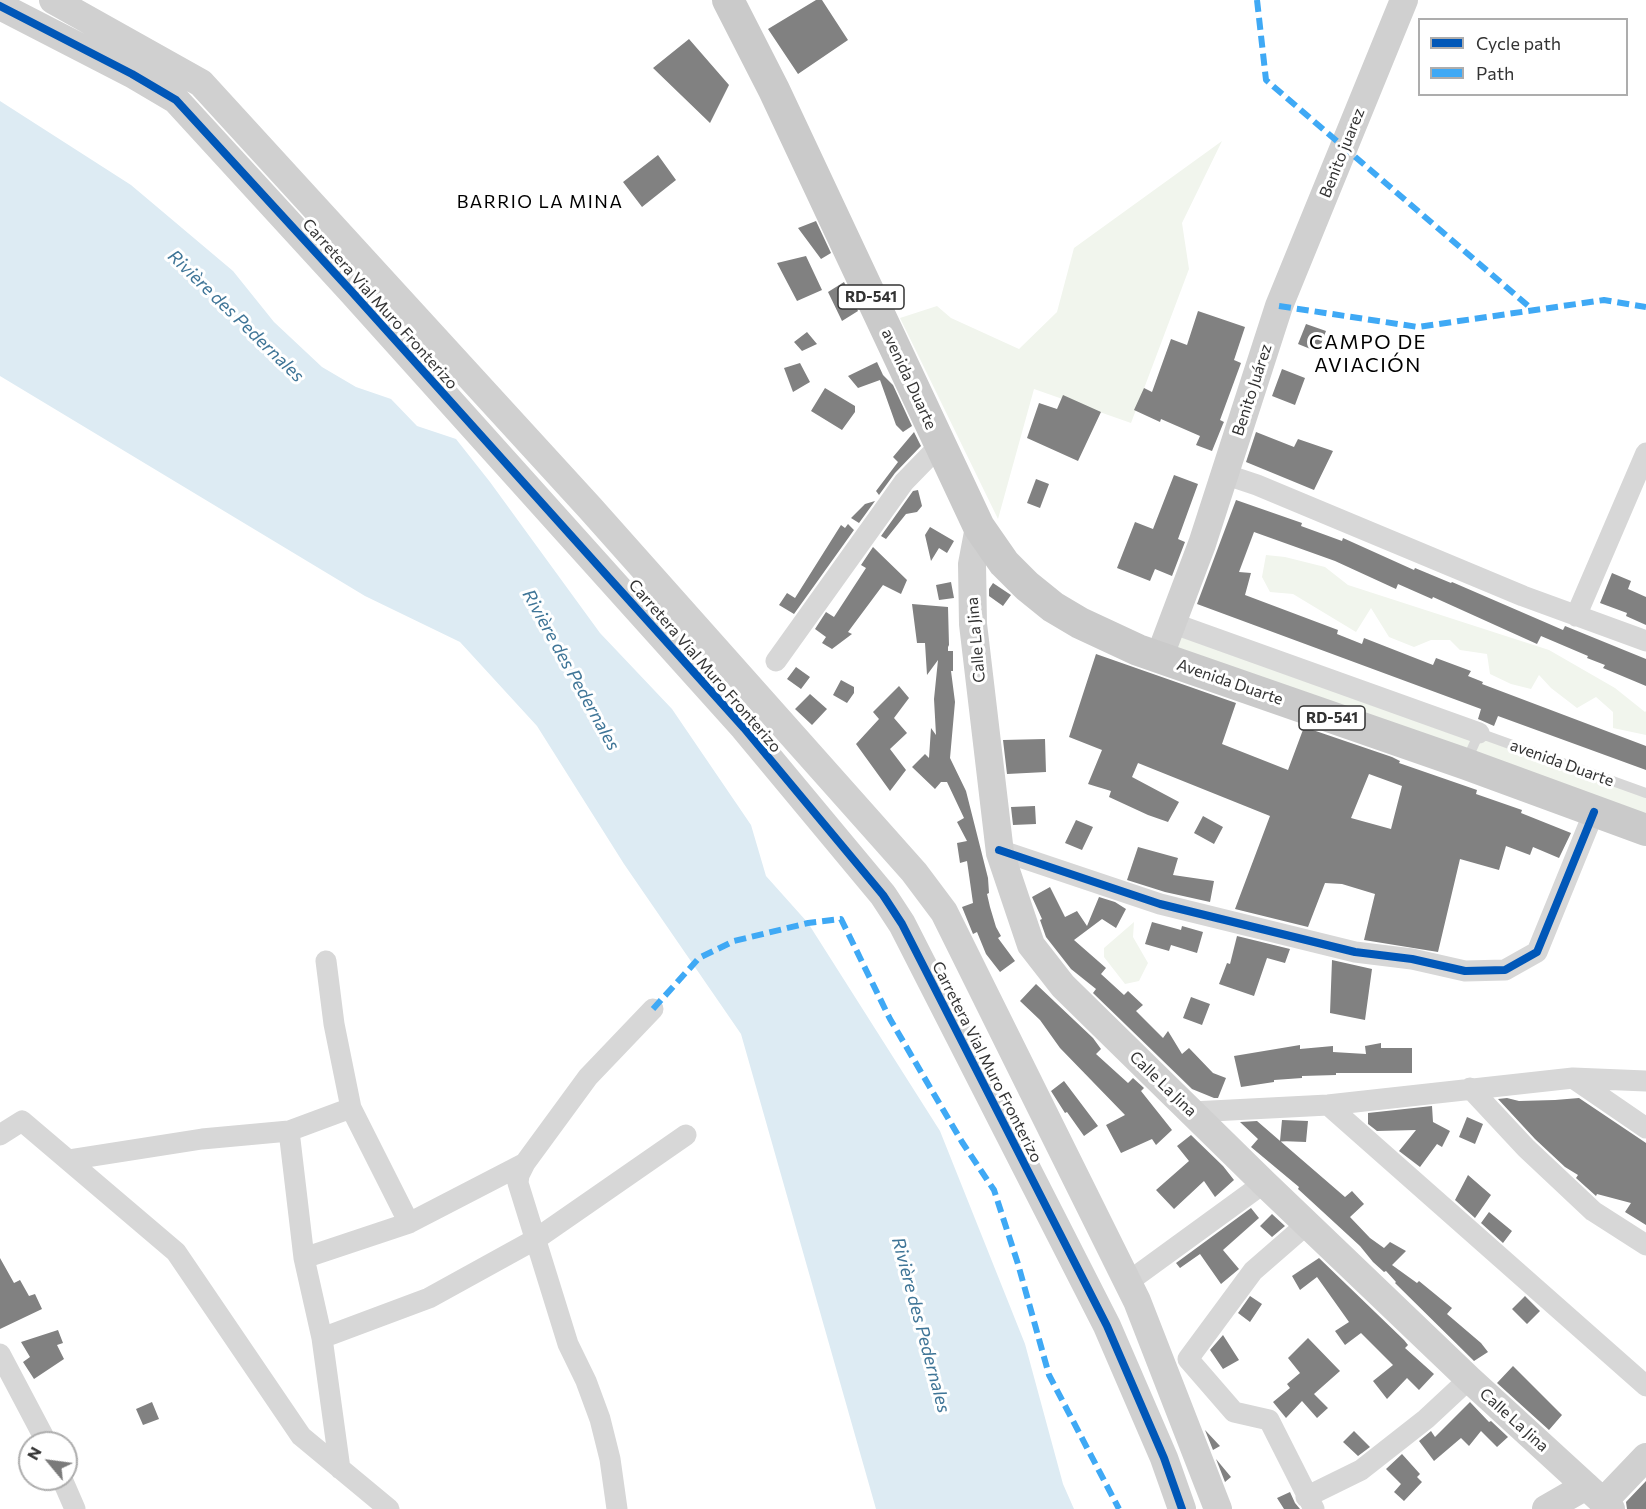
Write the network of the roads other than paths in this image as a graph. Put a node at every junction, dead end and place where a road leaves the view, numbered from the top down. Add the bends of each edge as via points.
1 (53, 0) edge
2 (728, 0) edge
3 (1404, 0) edge
4 (0, 6) edge
5 (1279, 306) joint
6 (940, 445) junction
7 (1646, 453) edge
8 (1224, 474) junction
9 (980, 527) junction
10 (1027, 586) joint
11 (1576, 616) junction
12 (1172, 623) junction
13 (1646, 641) edge
14 (1160, 658) junction
15 (776, 661) dead end
16 (1479, 734) junction
17 (1466, 764) junction
18 (1646, 793) edge
19 (1594, 812) junction
20 (1646, 830) edge
21 (999, 850) junction
22 (326, 961) dead end
23 (653, 1009) dead end
24 (1573, 1078) junction
25 (1646, 1081) edge
26 (1470, 1088) junction
27 (1328, 1105) junction
28 (351, 1108) junction
29 (1192, 1112) junction
30 (1646, 1128) edge
31 (289, 1131) junction
32 (0, 1135) edge
33 (686, 1135) dead end
34 (68, 1160) junction
35 (525, 1163) junction
36 (1264, 1183) junction
37 (409, 1223) junction
38 (1307, 1224) junction
39 (536, 1239) junction
40 (1646, 1245) edge
41 (304, 1258) junction
42 (1128, 1282) junction
43 (322, 1338) junction
44 (0, 1354) edge
45 (1469, 1379) junction
46 (1646, 1386) edge
47 (40, 1431) edge
48 (1646, 1457) edge
49 (340, 1469) junction
50 (67, 1491) edge
51 (1600, 1499) edge
52 (1310, 1503) edge
53 (383, 1508) edge
54 (75, 1509) edge
55 (617, 1509) edge
56 (1182, 1509) edge
57 (1218, 1509) edge
58 (1546, 1509) edge

1 - 42 street, Carretera Vial Muro Fronterizo via 201,83 590,508 914,872 944,912
2 - 6 main road, avenida Duarte / RD-541
3 - 5 street, Benito juarez
4 - 56 street, Carretera Vial Muro Fronterizo via 176,100 744,728 883,895 903,924 1107,1326
5 - 8 street, Benito Juárez
6 - 9 main road, avenida Duarte / RD-541
6 - 15 street via 904,482
7 - 11 street
8 - 11 street
8 - 12 street, Benito Juárez
9 - 10 main road, avenida Duarte / RD-541 via 1004,563
9 - 21 street, Calle La Jina via 972,564 973,624
10 - 14 main road, Avenida Duarte / RD-541 via 1080,623
11 - 13 street
12 - 14 street, Benito Juárez
12 - 16 street
14 - 17 main road, Avenida Duarte / RD-541
16 - 17 lane
16 - 18 lane, avenida Duarte
17 - 19 main road, Avenida Duarte / RD-541
19 - 20 main road, Avenida Duarte / RD-541
19 - 21 street via 1537,952 1505,970 1464,971 1354,952 1160,904
21 - 29 street, Calle La Jina via 1031,945 1063,986
22 - 28 street
23 - 35 street via 588,1077
24 - 25 street
24 - 26 street
24 - 30 street
26 - 27 street
26 - 40 street via 1593,1211
27 - 29 street
27 - 46 street
28 - 31 street
28 - 37 street
29 - 36 street, Calle La Jina
31 - 34 street via 202,1139
31 - 41 street
32 - 34 street via 22,1121
33 - 39 street
34 - 49 street via 176,1252 301,1436
35 - 37 street
35 - 39 street via 518,1183
36 - 38 street, Calle La Jina
36 - 42 street
37 - 41 street
38 - 45 street, Calle La Jina
38 - 52 street via 1253,1271 1188,1359 1234,1412 1269,1420
39 - 43 street via 429,1298
39 - 55 street via 568,1344 600,1419
41 - 43 street
42 - 57 street, Carretera Vial Muro Fronterizo
43 - 49 street
44 - 47 street
45 - 51 street, Calle La Jina
45 - 52 street via 1361,1470
48 - 51 street
49 - 53 street
50 - 54 street
51 - 58 street

